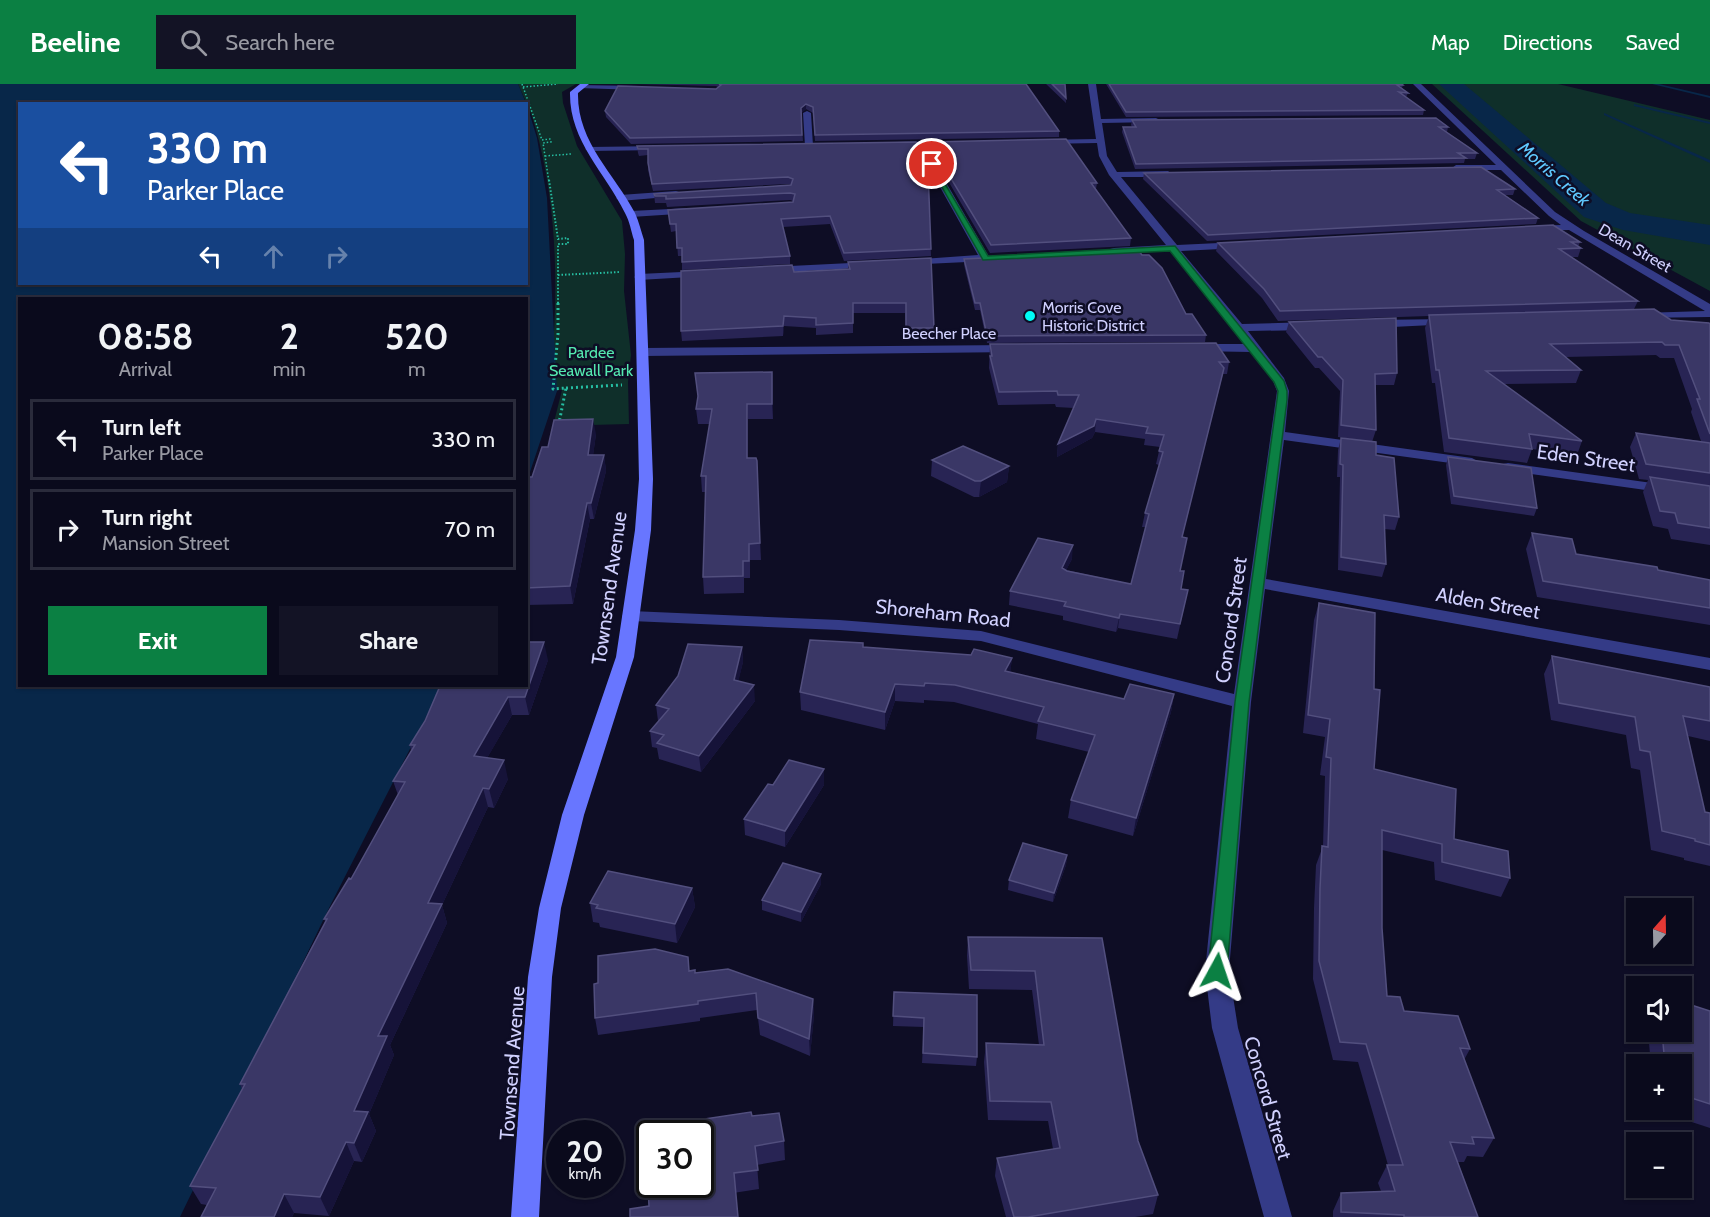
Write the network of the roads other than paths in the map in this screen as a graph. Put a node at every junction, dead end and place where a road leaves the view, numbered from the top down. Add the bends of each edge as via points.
1 (1092, 84) edge
2 (1417, 84) edge
3 (582, 85) edge
4 (650, 88) edge
5 (807, 113) edge
6 (1437, 119) edge
7 (1453, 119) junction
8 (1162, 120) edge
9 (1098, 121) junction
10 (1100, 141) junction
11 (1036, 142) edge
12 (966, 143) edge
13 (887, 144) edge
14 (920, 144) junction
15 (820, 146) edge
16 (665, 148) edge
17 (589, 149) junction
18 (1503, 166) junction
19 (1449, 168) edge
20 (1180, 174) edge
21 (1113, 175) junction
22 (681, 184) edge
23 (657, 186) edge
24 (619, 190) junction
25 (686, 194) edge
26 (695, 211) edge
27 (630, 214) junction
28 (1572, 228) junction
29 (1523, 230) edge
30 (1252, 244) edge
31 (1173, 248) junction
32 (1098, 252) edge
33 (892, 263) edge
34 (881, 264) edge
35 (753, 271) edge
36 (718, 273) edge
37 (633, 275) junction
38 (1710, 309) edge
39 (1710, 314) edge
40 (1626, 316) edge
41 (1466, 321) edge
42 (1360, 325) edge
43 (1325, 326) edge
44 (1238, 328) junction
45 (1177, 348) edge
46 (1255, 348) junction
47 (1022, 349) edge
48 (643, 352) junction
49 (1278, 435) junction
50 (1710, 495) edge
51 (1259, 583) junction
52 (631, 616) junction
53 (1710, 664) edge
54 (1242, 702) junction
55 (525, 1217) edge
56 (1278, 1217) edge

1 - 9 street, Concord Street
2 - 7 street, Dean Street
3 - 4 lane
3 - 17 main road, Townsend Avenue via 574,92 574,106
5 - 15 street via 805,146
6 - 7 street
7 - 18 street, Dean Street
8 - 9 street
9 - 10 street, Concord Street
10 - 11 street
10 - 21 street, Concord Street
12 - 14 street
13 - 14 street
14 - 33 street via 991,258
16 - 17 street
17 - 24 main road, Townsend Avenue
18 - 19 street
18 - 28 street, Dean Street via 1544,207
20 - 21 street
21 - 31 street, Concord Street
22 - 23 lane
24 - 25 lane
24 - 27 main road, Townsend Avenue
26 - 27 lane
27 - 37 main road, Townsend Avenue via 639,240
28 - 29 street
28 - 38 street, Dean Street
30 - 31 street
31 - 32 street
31 - 44 street, Concord Street
34 - 35 street
36 - 37 street
37 - 48 main road, Townsend Avenue
39 - 40 street
41 - 42 street
43 - 44 street
44 - 46 street, Concord Street
45 - 46 street
46 - 49 street, Concord Street via 1282,391
47 - 48 street, Beecher Place
48 - 52 main road, Townsend Avenue via 646,479
49 - 50 street, Eden Street
49 - 51 street, Concord Street
51 - 53 street, Alden Street
51 - 54 street, Concord Street
52 - 54 street, Shoreham Road via 981,636
52 - 55 main road, Townsend Avenue via 625,657 568,834 550,908 540,977
54 - 56 street, Concord Street via 1217,971 1225,1028

